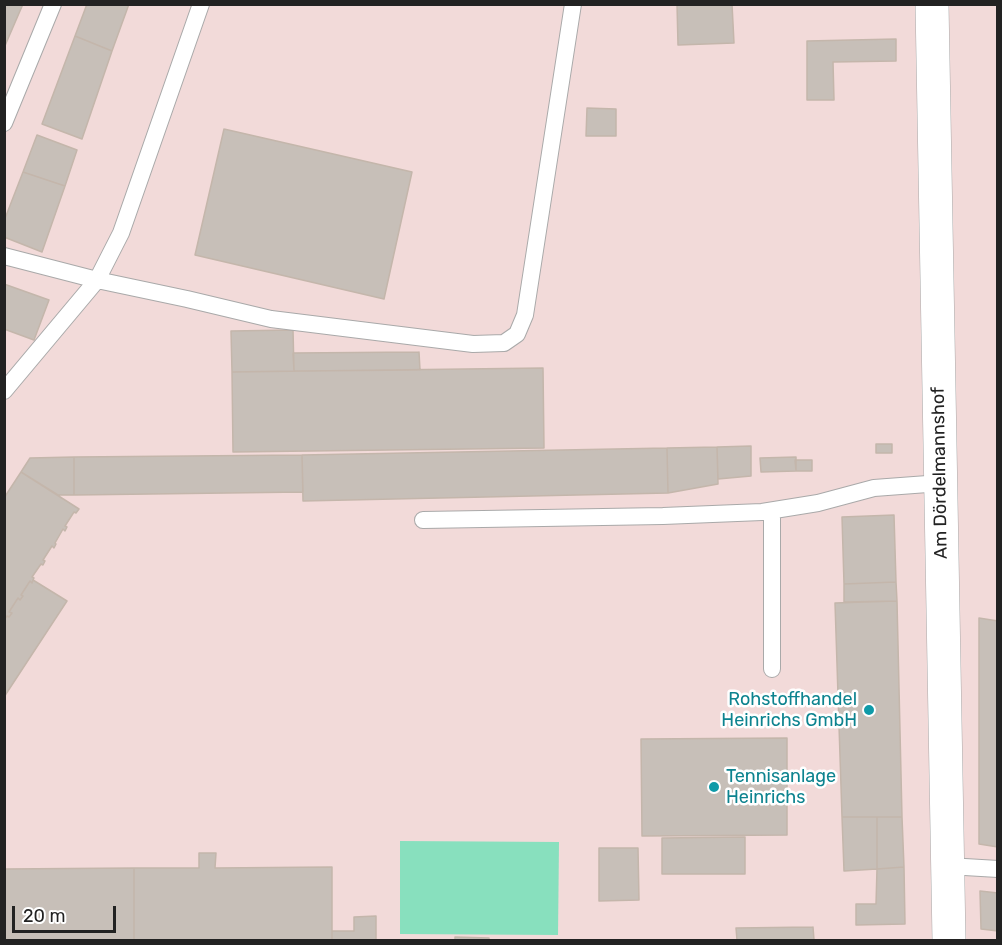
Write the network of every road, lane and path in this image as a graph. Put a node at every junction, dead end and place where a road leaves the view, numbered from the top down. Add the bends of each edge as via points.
1 (53, 4) edge
2 (201, 4) edge
3 (573, 4) edge
4 (932, 4) edge
5 (4, 123) edge
6 (4, 256) edge
7 (97, 279) junction
8 (4, 391) edge
9 (940, 483) junction
10 (772, 511) junction
11 (423, 520) dead end
12 (772, 669) dead end
13 (948, 866) junction
14 (998, 869) edge
15 (949, 940) edge

1 - 5 lane
2 - 7 lane via 121,232
3 - 7 lane via 525,315 517,334 504,343 473,344 271,319
4 - 9 street, Am Dördelmannshof
6 - 7 lane
7 - 8 lane
9 - 10 lane via 874,488
9 - 13 street, Am Dördelmannshof
10 - 11 lane
10 - 12 lane
13 - 14 lane
13 - 15 street, Am Dördelmannshof

